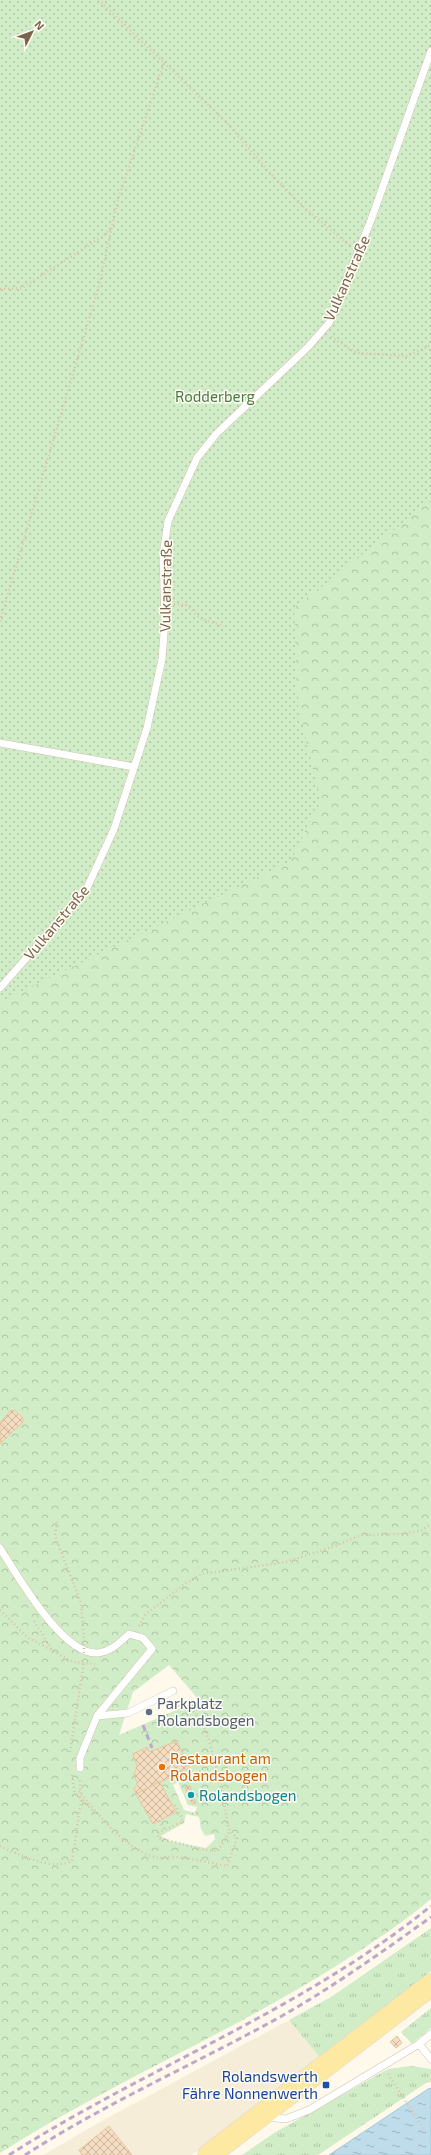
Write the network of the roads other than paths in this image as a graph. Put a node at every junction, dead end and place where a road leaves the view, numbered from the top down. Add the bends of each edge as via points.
1 (431, 51) edge
2 (0, 743) edge
3 (134, 767) junction
4 (0, 988) edge
5 (0, 1548) edge
6 (173, 1691) dead end
7 (97, 1716) junction
8 (80, 1768) dead end
9 (431, 1985) edge
10 (431, 2034) edge
11 (419, 2044) junction
12 (431, 2059) edge
13 (260, 2117) junction
14 (208, 2155) edge

1 - 3 lane, Vulkanstraße via 360,248 329,323 216,434 197,458 168,520 163,555 165,620 162,659 147,728
2 - 3 lane
3 - 4 lane, Vulkanstraße via 114,830 86,890
5 - 7 lane via 60,1634 79,1649 97,1653 111,1650 129,1634 143,1638 152,1649
6 - 7 lane via 128,1713
7 - 8 lane via 80,1758
9 - 13 main road
10 - 11 lane
11 - 12 lane
11 - 13 lane via 309,2110 286,2119
13 - 14 main road

